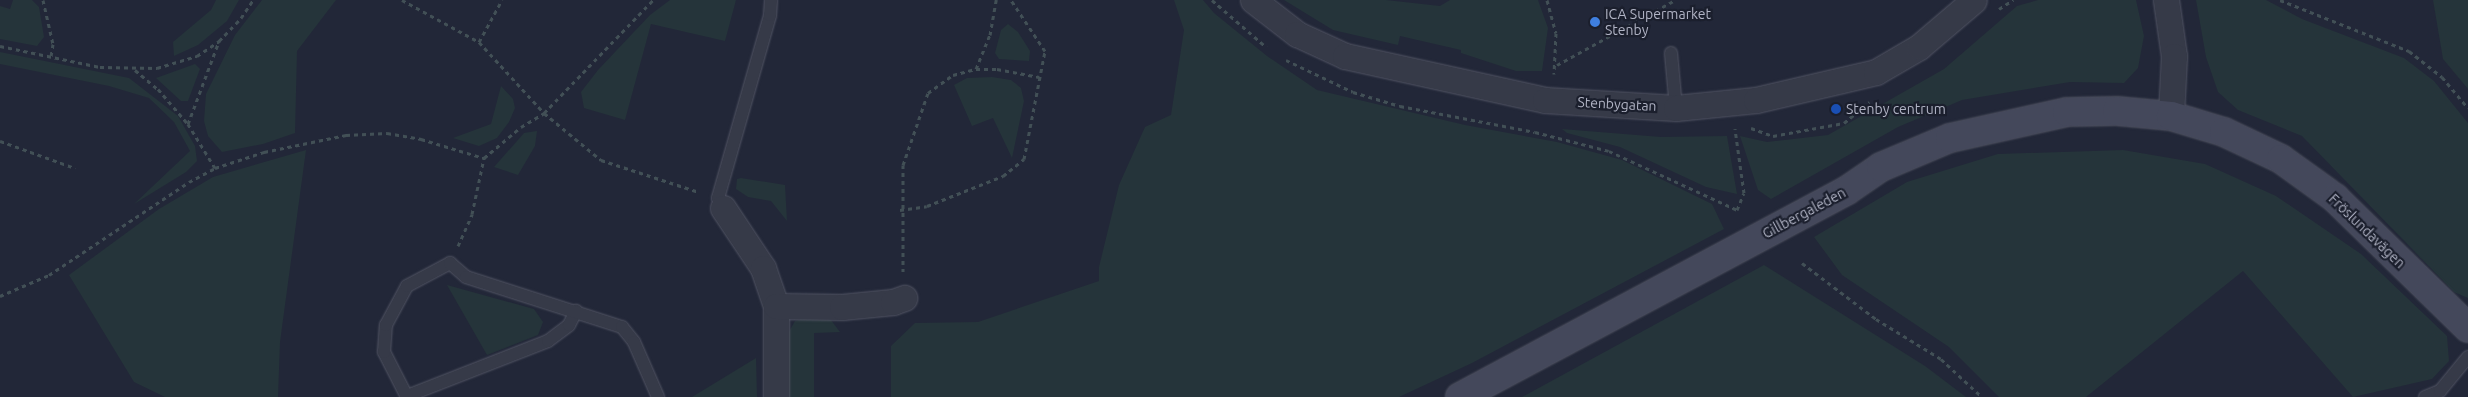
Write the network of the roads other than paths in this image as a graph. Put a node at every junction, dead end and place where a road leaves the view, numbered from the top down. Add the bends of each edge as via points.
1 (771, 0) edge
2 (1253, 0) edge
3 (1974, 0) edge
4 (2166, 0) edge
5 (1671, 53) dead end
6 (1676, 108) junction
7 (2171, 116) junction
8 (720, 203) joint
9 (904, 298) road end
10 (776, 306) junction
11 (576, 311) junction
12 (2468, 328) edge
13 (2468, 357) edge
14 (407, 397) edge
15 (658, 397) edge
16 (776, 397) edge
17 (1460, 397) edge
18 (2426, 397) edge

1 - 8 lane via 770,15
2 - 6 street, Stenbygatan via 1297,34 1345,56 1546,100
3 - 6 street, Stenbygatan via 1919,47 1876,72 1756,100
4 - 7 street via 2174,56
5 - 6 lane
7 - 12 main road, Fröslundavägen via 2224,132 2280,159 2328,192
7 - 17 main road, Gillbergaleden via 2067,112 1950,138 1881,167 1846,191
8 - 10 street via 763,268
9 - 10 street via 842,307
10 - 16 street
11 - 14 lane via 569,326 548,341
11 - 14 lane via 466,277 450,263 407,286 386,326 384,352
11 - 15 lane via 627,331
13 - 18 lane via 2440,391

